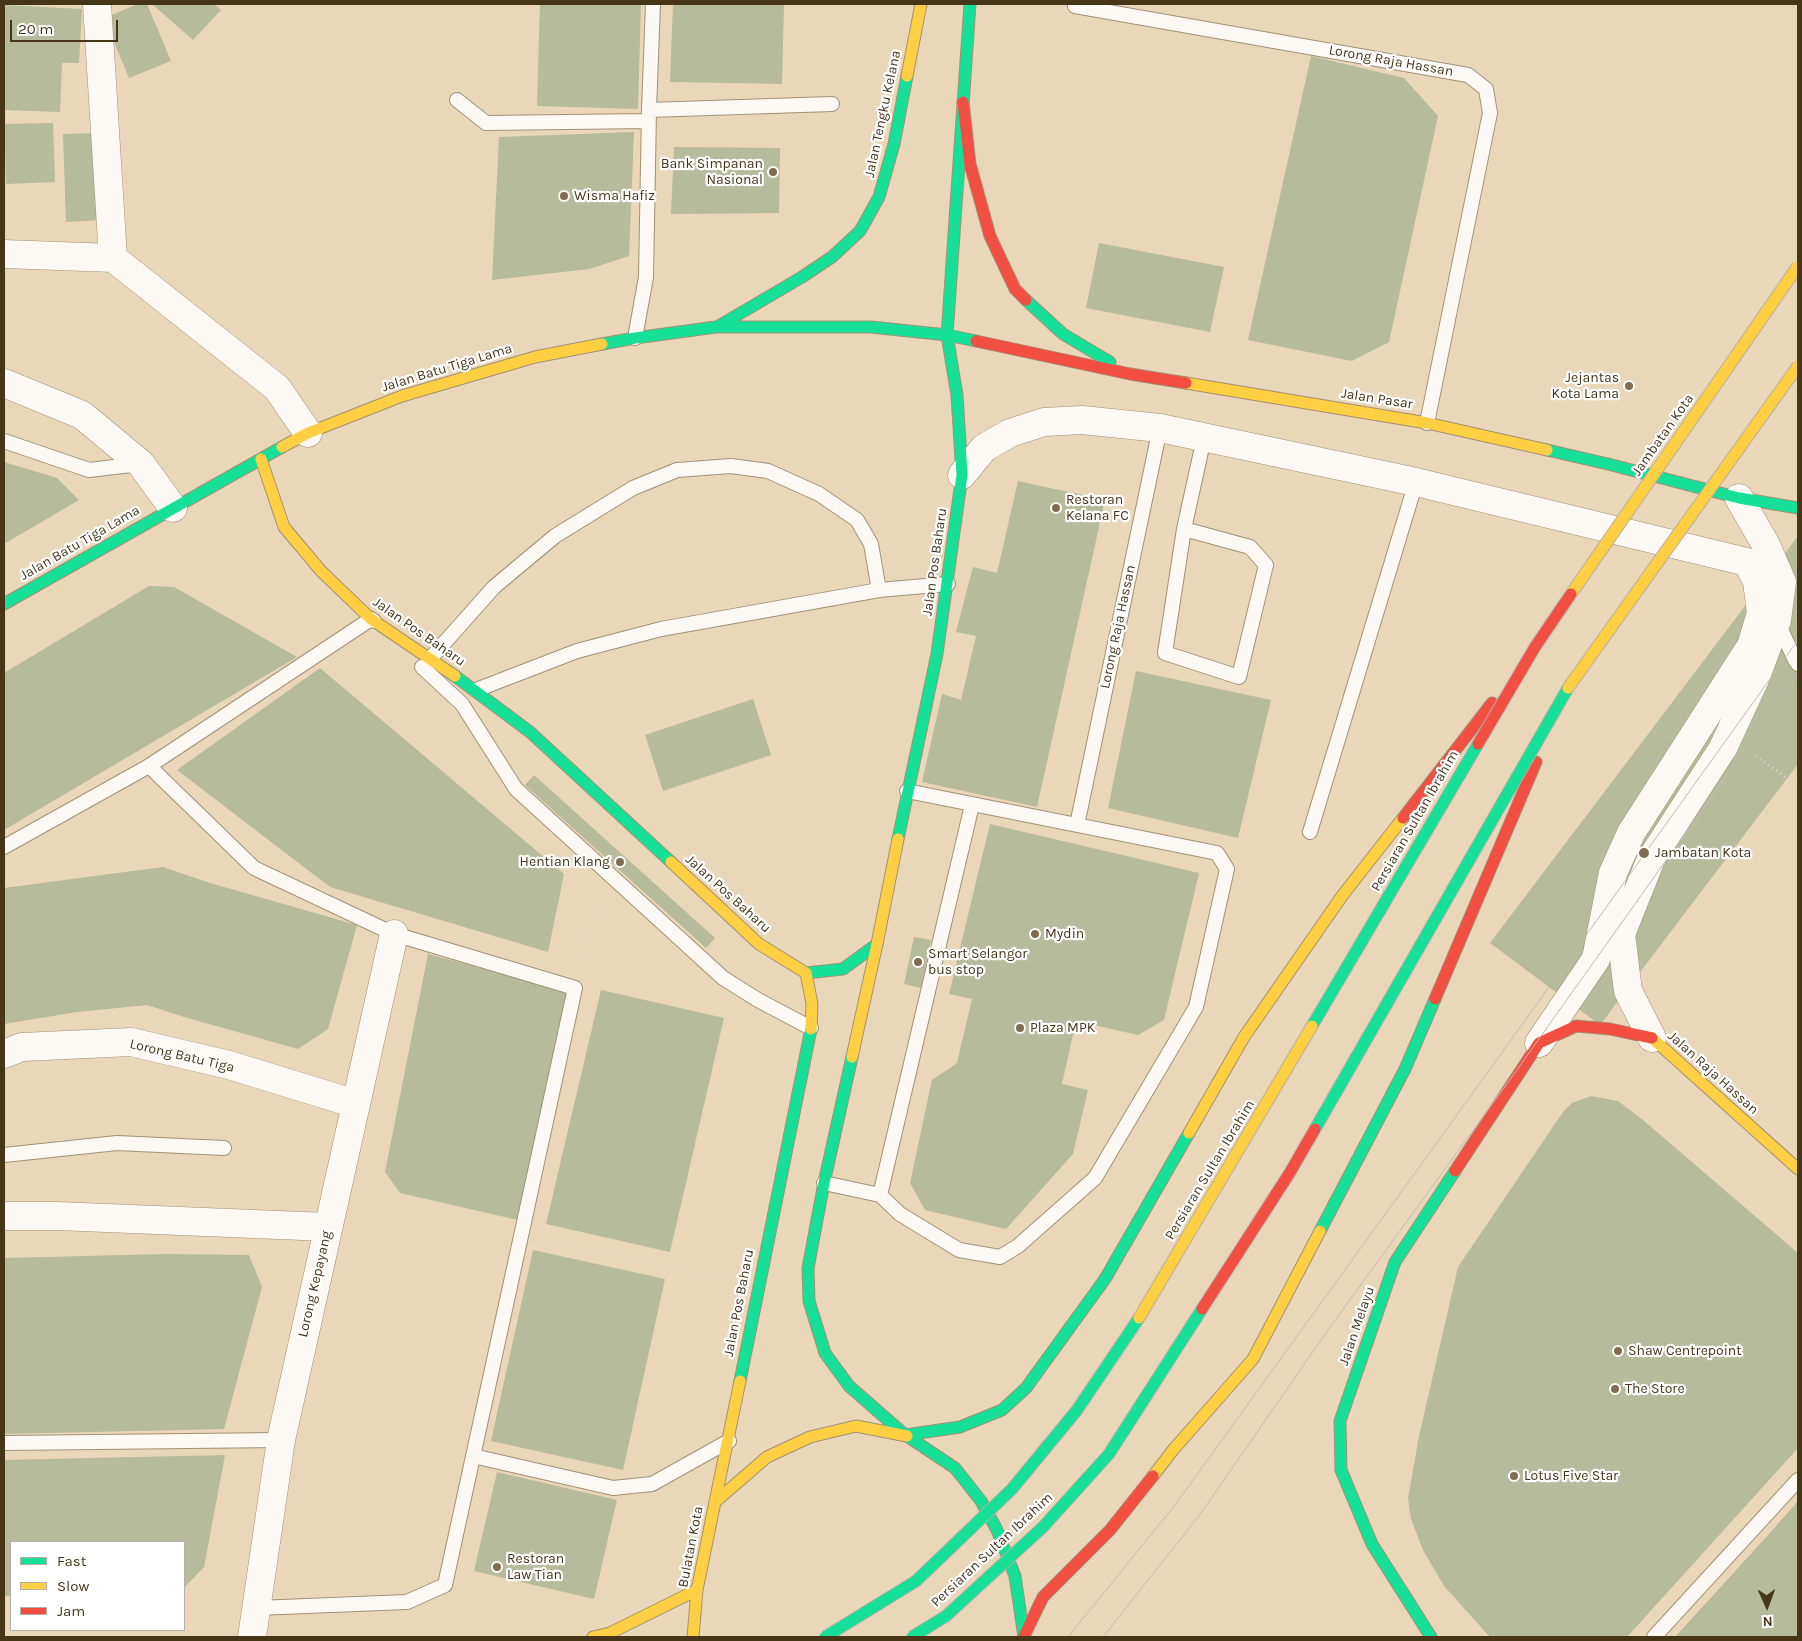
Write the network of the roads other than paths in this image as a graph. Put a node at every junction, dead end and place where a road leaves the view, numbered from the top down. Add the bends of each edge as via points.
1 (97, 4) edge
2 (653, 4) edge
3 (921, 4) edge
4 (970, 4) edge
5 (1075, 6) dead end
6 (457, 100) dead end
7 (963, 102) junction
8 (832, 104) dead end
9 (648, 116) junction
10 (4, 254) edge
11 (113, 258) junction
12 (1798, 266) edge
13 (716, 327) junction
14 (947, 336) junction
15 (636, 338) junction
16 (1798, 366) edge
17 (1130, 374) junction
18 (4, 383) edge
19 (1427, 423) junction
20 (1160, 428) junction
21 (308, 433) junction
22 (1204, 438) junction
23 (4, 441) edge
24 (261, 459) junction
25 (141, 464) junction
26 (962, 475) junction
27 (1416, 482) junction
28 (1739, 498) junction
29 (173, 508) junction
30 (1798, 508) edge
31 (1184, 529) junction
32 (948, 584) junction
33 (879, 590) junction
34 (4, 604) edge
35 (371, 619) junction
36 (1776, 620) junction
37 (1535, 647) junction
38 (430, 659) junction
39 (1798, 664) edge
40 (1570, 685) junction
41 (476, 690) junction
42 (148, 766) junction
43 (907, 791) junction
44 (972, 804) junction
45 (1077, 825) junction
46 (1310, 832) dead end
47 (4, 848) edge
48 (394, 934) junction
49 (877, 944) junction
50 (806, 973) junction
51 (811, 1028) junction
52 (1652, 1038) junction
53 (1539, 1043) junction
54 (4, 1054) edge
55 (356, 1104) junction
56 (224, 1148) dead end
57 (4, 1155) edge
58 (1798, 1169) edge
59 (824, 1183) junction
60 (880, 1195) junction
61 (4, 1216) edge
62 (328, 1227) junction
63 (905, 1435) junction
64 (281, 1440) junction
65 (729, 1441) junction
66 (4, 1443) edge
67 (473, 1456) junction
68 (1798, 1480) edge
69 (715, 1502) junction
70 (697, 1590) junction
71 (257, 1608) junction
72 (252, 1637) edge
73 (594, 1637) edge
74 (693, 1637) edge
75 (825, 1637) edge
76 (912, 1637) edge
77 (1024, 1637) edge
78 (1431, 1637) edge
79 (1654, 1637) edge

1 - 11 street
2 - 9 lane
3 - 13 main road, Jalan Tengku Kelana via 894,144 879,197 860,232 832,257 802,277
4 - 7 main road
5 - 19 lane, Lorong Raja Hassan via 1468,74 1486,89 1490,113
6 - 9 lane via 486,122
7 - 14 main road
7 - 17 main road via 970,164 990,236 1015,289 1063,334
8 - 9 lane
9 - 15 lane via 646,277
10 - 11 street
11 - 21 street via 277,388
12 - 37 main road, Jambatan Kota, bridge
13 - 14 main road, Jalan Batu Tiga Lama via 871,327
13 - 15 main road, Jalan Batu Tiga Lama
14 - 17 main road, Jalan Pasar
14 - 26 main road, Jalan Pos Baharu via 957,396
15 - 21 main road, Jalan Batu Tiga Lama via 534,357 416,390
16 - 40 main road, bridge
17 - 19 main road, Jalan Pasar
18 - 25 street via 82,415
19 - 28 main road, Jalan Pasar
20 - 22 street
20 - 26 street via 1082,420 1044,422 1010,433 984,448
20 - 45 lane, Lorong Raja Hassan
21 - 24 main road, Jalan Batu Tiga Lama
22 - 27 street
22 - 31 lane
23 - 25 lane via 89,470
24 - 29 main road, Jalan Batu Tiga Lama
24 - 35 main road, Jalan Pos Baharu via 284,527 321,571
25 - 29 street
26 - 32 main road, Jalan Pos Baharu
27 - 46 lane
27 - 53 street via 1747,562 1757,581 1761,612 1751,646 1631,833 1614,873 1596,959
28 - 30 main road, Jalan Pasar
28 - 36 street via 1766,545 1782,582
29 - 34 main road, Jalan Batu Tiga Lama
31 - 31 lane via 1250,547 1266,565 1239,677 1165,653
32 - 33 lane
32 - 43 main road, Jalan Pos Baharu via 937,654
33 - 38 lane via 871,544 857,520 819,494 768,471 731,466 677,470 634,488 555,536 494,587
33 - 41 lane via 661,629 577,651
35 - 38 main road, Jalan Pos Baharu
35 - 42 lane
35 - 51 lane via 462,704 516,789 723,978
36 - 39 lane
36 - 52 street via 1755,679 1723,748 1651,858 1621,934 1628,991
37 - 63 main road, bridge via 1342,896 1244,1037 1105,1279 1026,1388 1002,1410 960,1427
37 - 75 main road, Persiaran Sultan Ibrahim, bridge via 1198,1220 1129,1334 1077,1410 1012,1489 916,1581
38 - 41 main road, Jalan Pos Baharu
40 - 76 main road, Persiaran Sultan Ibrahim, bridge via 1289,1174 1109,1454 1043,1527 946,1616
40 - 77 main road, bridge via 1404,1069 1253,1359 1173,1450 1110,1530 1043,1597
41 - 50 main road, Jalan Pos Baharu via 530,732 759,944
42 - 47 lane
42 - 48 lane via 254,868
43 - 44 lane
43 - 49 main road, Jalan Pos Baharu
44 - 45 lane
44 - 60 lane
45 - 60 lane via 1217,853 1227,869 1196,1007 1094,1178 1018,1246 1000,1257 959,1250 900,1214
48 - 55 street, Lorong Kepayang
48 - 67 lane via 575,988
49 - 50 main road via 843,969
49 - 59 main road, Jalan Pos Baharu
50 - 51 main road, Jalan Pos Baharu via 812,1004
51 - 65 main road, Jalan Pos Baharu
52 - 53 main road, Jalan Raja Hassan via 1576,1026
52 - 58 main road, Jalan Raja Hassan
53 - 78 main road, Jalan Melayu via 1395,1262 1340,1421 1341,1470 1372,1544
54 - 55 street, Lorong Batu Tiga via 22,1047 131,1042 229,1066
55 - 62 street, Lorong Kepayang
56 - 57 lane via 117,1143
59 - 60 lane
59 - 63 main road, Jalan Pos Baharu via 808,1268 808,1300 816,1327 825,1353 849,1386
61 - 62 street
62 - 64 street, Lorong Kepayang
63 - 69 main road, Bulatan Kota via 856,1426 810,1437 767,1457
63 - 77 main road, Bulatan Kota via 955,1468 982,1501 998,1530 1015,1576
64 - 66 lane
64 - 71 street, Lorong Kepayang
65 - 67 lane via 652,1484 613,1488
65 - 69 main road, Jalan Pos Baharu
67 - 71 lane via 445,1585 407,1602
68 - 79 lane
69 - 70 main road, Bulatan Kota
70 - 73 main road via 610,1633
70 - 74 main road, Bulatan Kota
71 - 72 street, Lorong Kepayang

